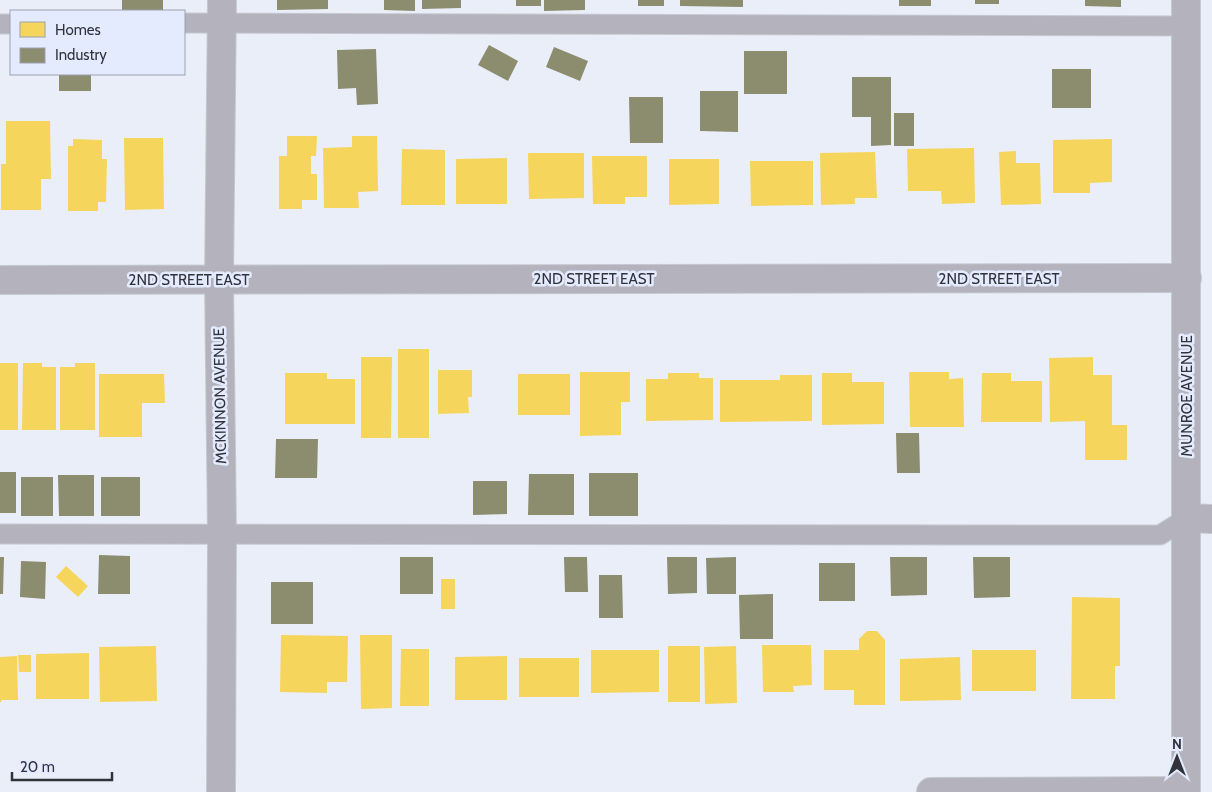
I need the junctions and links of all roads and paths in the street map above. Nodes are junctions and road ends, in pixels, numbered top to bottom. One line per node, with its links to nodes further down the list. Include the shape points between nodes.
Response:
1 (222, 12): 2 (lane); 3 (lane); 6 (street, MCKINNON AVENUE)
2 (1186, 13): 4 (street, MUNROE AVENUE)
3 (185, 23)
4 (1187, 278): 6 (street, 2ND STREET EAST); 7 (street, MUNROE AVENUE)
5 (0, 280): 6 (street, 2ND STREET EAST)
6 (219, 280): 9 (street, MCKINNON AVENUE)
7 (1199, 519): 9 (lane, via 1160,535); 12 (street, MUNROE AVENUE)
8 (0, 534): 9 (lane)
9 (222, 534): 10 (street, MCKINNON AVENUE)
10 (221, 792)
11 (931, 792): 12 (street)
12 (1186, 792)

